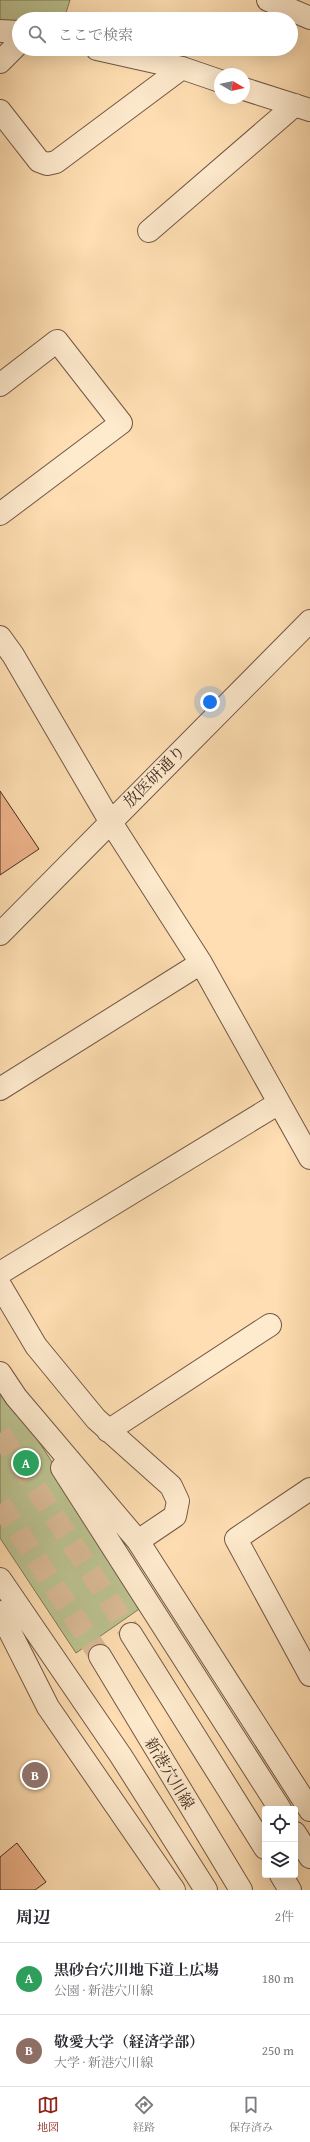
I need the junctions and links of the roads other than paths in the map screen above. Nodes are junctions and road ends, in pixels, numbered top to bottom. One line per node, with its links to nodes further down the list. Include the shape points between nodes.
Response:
1 (268, 0): 2 (street)
2 (296, 12)
3 (298, 13): 4 (street)
4 (310, 18)
5 (0, 31): 6 (street)
6 (12, 32)
7 (12, 49): 9 (street)
8 (128, 56): 10 (street)
9 (0, 62)
10 (182, 68): 11 (street); 14 (street, via 56,162 47,164 39,161)
11 (214, 79)
12 (250, 91): 13 (street)
13 (303, 108): 15 (street)
14 (0, 111)
15 (149, 231)
16 (0, 385): 17 (street, via 57,341 122,423)
17 (0, 514)
18 (310, 621): 20 (street, 放医研通り)
19 (0, 637): 20 (street)
20 (110, 821): 21 (street, 放医研通り); 22 (street)
21 (0, 934)
22 (201, 963): 23 (street); 24 (street)
23 (0, 1089)
24 (279, 1103): 25 (street); 26 (street)
25 (310, 1158)
26 (0, 1273)
27 (0, 1285): 31 (street, via 36,1346)
28 (270, 1325): 31 (street)
29 (0, 1373): 30 (street)
30 (16, 1397): 33 (street); 39 (street)
31 (108, 1430): 33 (street, via 171,1486 178,1501 175,1516)
32 (310, 1488): 38 (street, via 236,1539)
33 (138, 1541): 40 (street)
34 (0, 1579): 46 (street, via 121,1756)
35 (0, 1612): 45 (street, via 48,1707)
36 (131, 1634): 42 (street)
37 (100, 1656): 47 (street, 新港穴川線)
38 (310, 1675)
39 (278, 1806)
40 (310, 1810)
41 (298, 1838): 43 (street)
42 (262, 1843)
43 (310, 1857)
44 (283, 1878): 48 (street)
45 (174, 1890)
46 (206, 1890)
47 (240, 1890)
48 (290, 1890)

